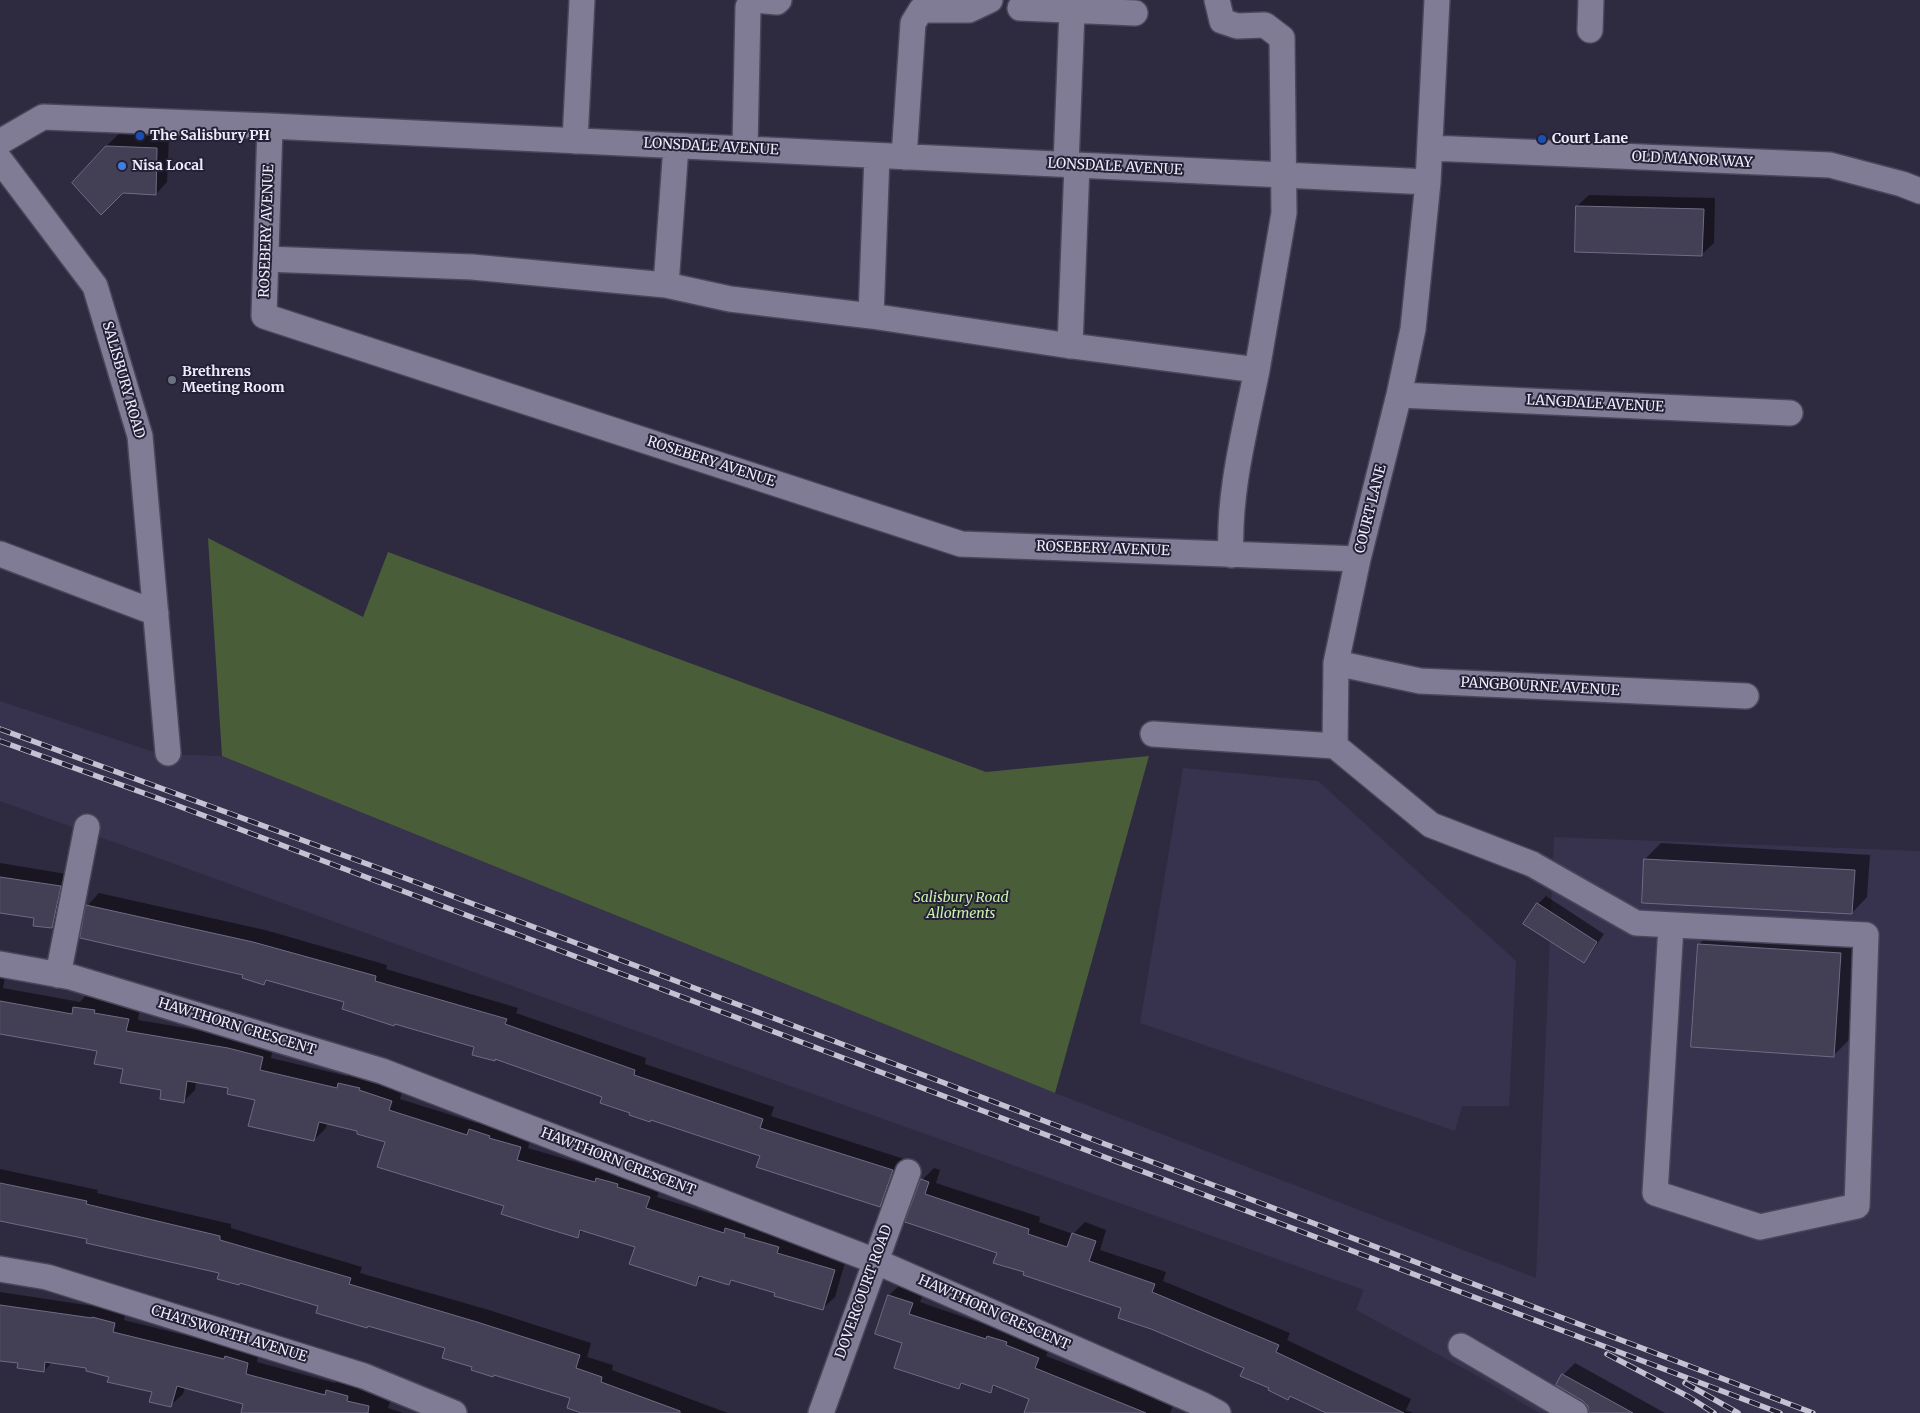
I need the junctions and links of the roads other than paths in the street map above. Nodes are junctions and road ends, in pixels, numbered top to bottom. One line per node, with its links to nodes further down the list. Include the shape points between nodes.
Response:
1 (582, 0): 12 (street)
2 (779, 0): 16 (street, via 755,0 748,8)
3 (990, 0): 18 (street, via 968,10 921,10 913,23)
4 (1217, 0): 21 (street, via 1222,21 1238,26 1265,25 1282,38)
5 (1438, 0): 15 (street, COURT LANE)
6 (1591, 0): 10 (street)
7 (1020, 8): 8 (street)
8 (1072, 11): 9 (street); 20 (street)
9 (1135, 13)
10 (1590, 30)
11 (270, 126): 12 (street, LONSDALE AVENUE); 13 (street, LONSDALE AVENUE, via 43,117); 24 (street, ROSEBERY AVENUE)
12 (575, 141): 14 (street, LONSDALE AVENUE)
13 (0, 142)
14 (676, 146): 16 (street, LONSDALE AVENUE); 25 (street)
15 (1430, 148): 22 (street, COURT LANE); 23 (street, OLD MANOR WAY, via 1830,166)
16 (745, 149): 17 (street, LONSDALE AVENUE)
17 (877, 156): 18 (street, LONSDALE AVENUE); 26 (street)
18 (904, 157): 20 (street, LONSDALE AVENUE)
19 (0, 160): 34 (street, SALISBURY ROAD, via 95,286 140,436)
20 (1071, 165): 21 (street, LONSDALE AVENUE); 27 (street)
21 (1285, 175): 22 (street, LONSDALE AVENUE); 28 (street, via 1284,213)
22 (1428, 182): 29 (street, COURT LANE, via 1413,329)
23 (1920, 191)
24 (266, 259): 25 (street, via 472,267); 32 (street, ROSEBERY AVENUE, via 264,316 961,544)
25 (666, 285): 26 (street, via 730,299)
26 (871, 316): 27 (street)
27 (1070, 346): 28 (street)
28 (1257, 370): 32 (street, via 1235,482)
29 (1399, 395): 30 (street, LANGDALE AVENUE); 33 (street, COURT LANE)
30 (1790, 413)
31 (0, 554): 34 (street)
32 (1231, 555): 33 (street, ROSEBERY AVENUE)
33 (1358, 559): 35 (street, COURT LANE)
34 (156, 613): 39 (street, SALISBURY ROAD)
35 (1336, 663): 36 (street, PANGBOURNE AVENUE, via 1420,681); 38 (street, COURT LANE)
36 (1746, 696)
37 (1153, 734): 38 (street)
38 (1335, 746): 41 (street, via 1431,825 1532,864 1636,923)
39 (168, 753)
40 (87, 828): 43 (street)
41 (1670, 926): 41 (street, via 1866,935 1858,1206 1760,1227 1655,1194)
42 (0, 964): 43 (street, HAWTHORN CRESCENT)
43 (58, 975): 45 (street, HAWTHORN CRESCENT, via 382,1071)
44 (908, 1172): 45 (street, DOVERCOURT ROAD)
45 (874, 1261): 49 (street, DOVERCOURT ROAD); 50 (street, HAWTHORN CRESCENT)
46 (0, 1269): 48 (street, CHATSWORTH AVENUE, via 47,1277 354,1373)
47 (1460, 1346): 51 (street)
48 (454, 1413)
49 (821, 1413)
50 (1218, 1413)
51 (1575, 1413)

